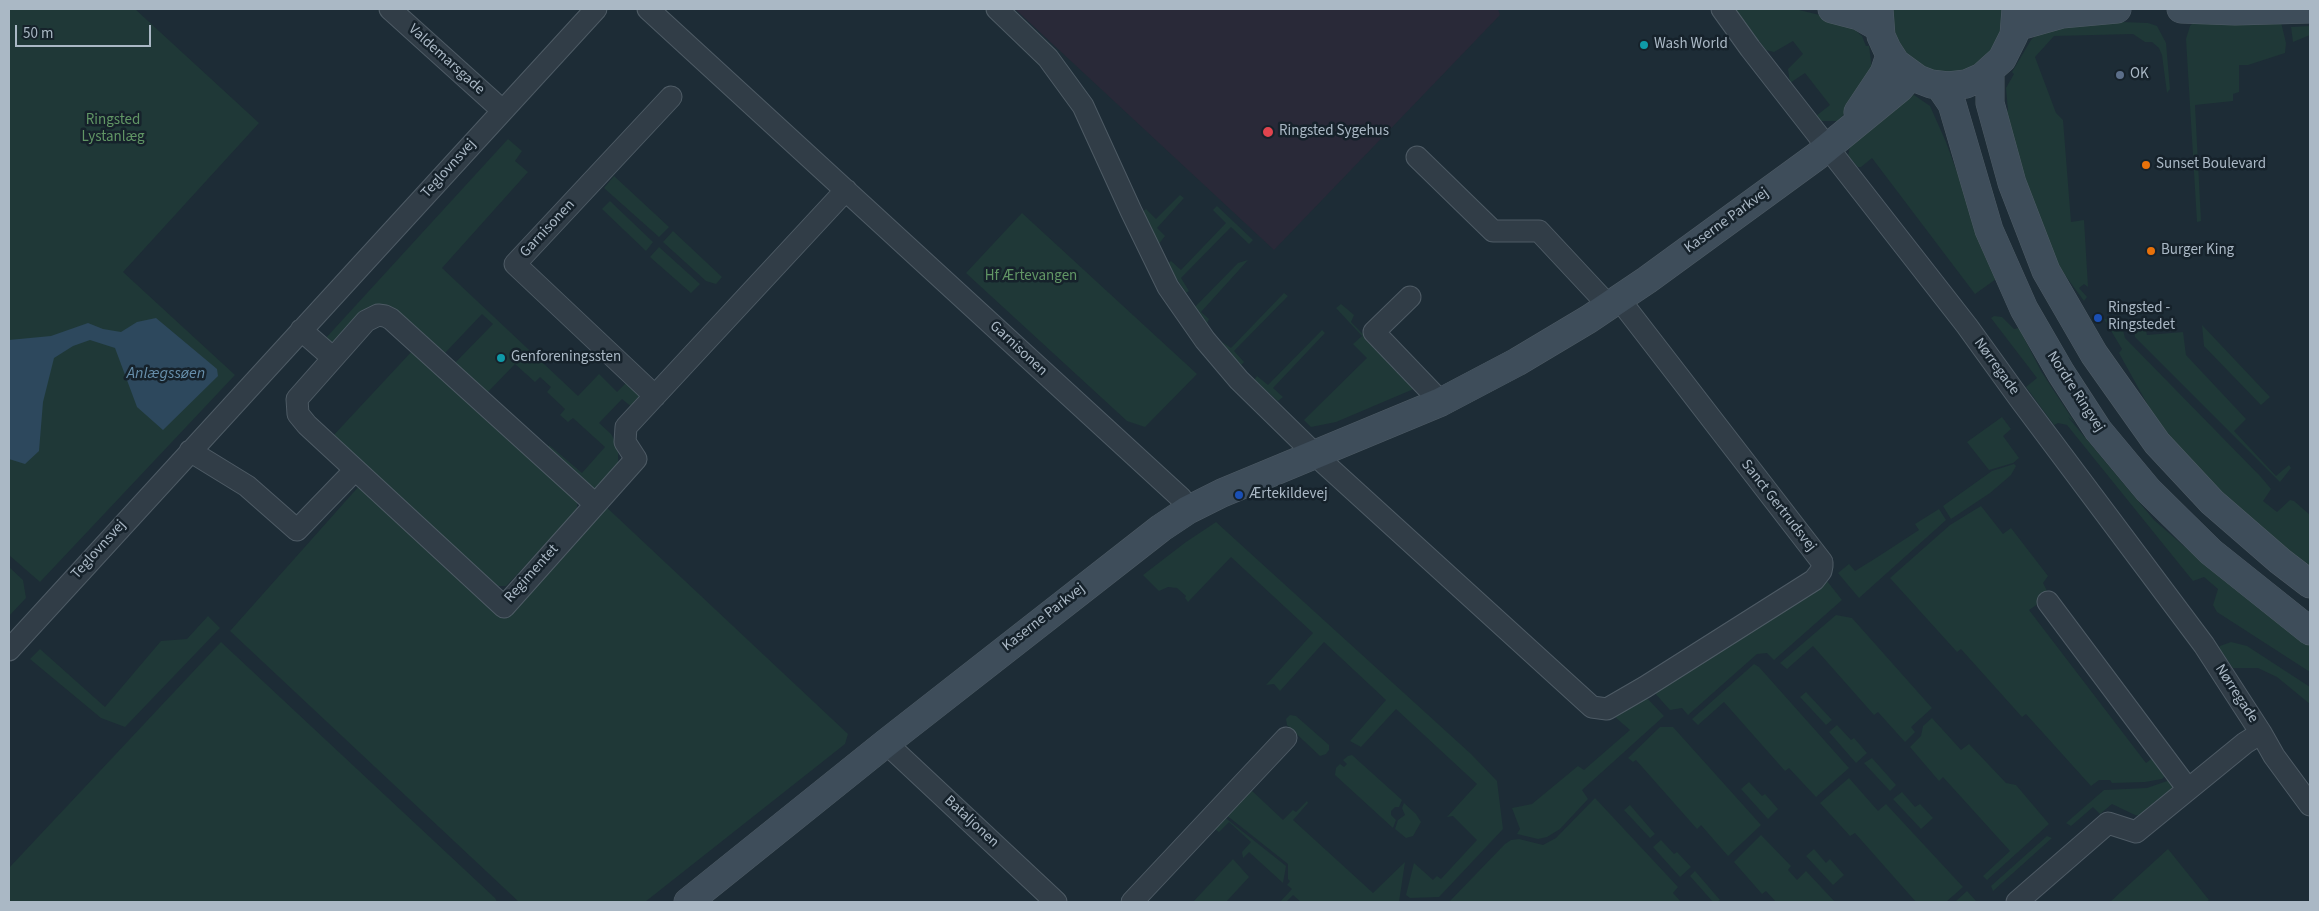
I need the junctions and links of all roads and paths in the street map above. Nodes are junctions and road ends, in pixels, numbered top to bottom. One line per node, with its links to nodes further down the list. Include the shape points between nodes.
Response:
1 (390, 9): 17 (street, Valdemarsgade)
2 (596, 9): 17 (street, Teglovnsvej)
3 (648, 9): 20 (street, Garnisonen)
4 (997, 9): 28 (street, via 1048,58 1083,106 1168,287 1205,340 1239,380)
5 (1722, 9): 18 (street, Nørregade, via 1750,48)
6 (1832, 9): 11 (street)
7 (2117, 9): 10 (street)
8 (2181, 9): 9 (street)
9 (2310, 9)
10 (2016, 18): 13 (street, via 2007,52)
11 (1879, 19): 12 (street)
12 (1890, 55): 14 (street); 18 (street, Kaserne Parkvej, via 1884,73)
13 (1990, 72): 15 (street, via 1966,84); 32 (street, via 1990,103 2012,183 2046,271 2094,354 2157,443 2212,502)
14 (1911, 76): 15 (street); 18 (street, Kaserne Parkvej)
15 (1939, 85): 34 (street, Nordre Ringvej, via 1952,104 1989,230 2024,309 2098,430 2148,490 2211,552)
16 (671, 97): 25 (street, Garnisonen, via 515,264)
17 (502, 110): 23 (street, Teglovnsvej)
18 (1836, 140): 22 (street, Kaserne Parkvej); 36 (street, Nørregade, via 2019,398 2204,645)
19 (1416, 157): 22 (street, via 1492,231 1539,231)
20 (846, 190): 25 (street); 31 (street, Garnisonen, via 1181,498)
21 (1410, 297): 26 (street, via 1374,332)
22 (1614, 303): 26 (street, Kaserne Parkvej, via 1517,362); 28 (street, Sanct Gertrudsvej, via 1816,554 1822,566 1814,580 1607,709 1592,707)
23 (301, 330): 24 (street); 27 (street, Teglovnsvej)
24 (333, 358): 29 (street, via 297,399 296,406 302,419); 30 (street, via 372,317 378,315 391,319)
25 (655, 396): 30 (street, Regimentet, via 626,428 625,442 636,459)
26 (1441, 402): 28 (street, Kaserne Parkvej)
27 (190, 451): 29 (street, via 246,486 297,530); 35 (street, Teglovnsvej)
28 (1315, 454): 31 (street, Kaserne Parkvej)
29 (355, 470): 30 (street, Regimentet, via 504,607)
30 (594, 504)
31 (1188, 510): 38 (street, Kaserne Parkvej, via 1121,558)
32 (2310, 584)
33 (2048, 602): 39 (street)
34 (2310, 631)
35 (9, 650)
36 (2261, 733): 39 (street, Nørregade); 40 (street, Nørregade)
37 (1286, 738): 43 (street)
38 (886, 743): 41 (street, Kaserne Parkvej); 42 (street, Bataljonen)
39 (2188, 788): 44 (street, Nørregade, via 2136,832 2108,822)
40 (2310, 805)
41 (688, 902)
42 (1056, 902)
43 (1132, 902)
44 (2017, 902)

